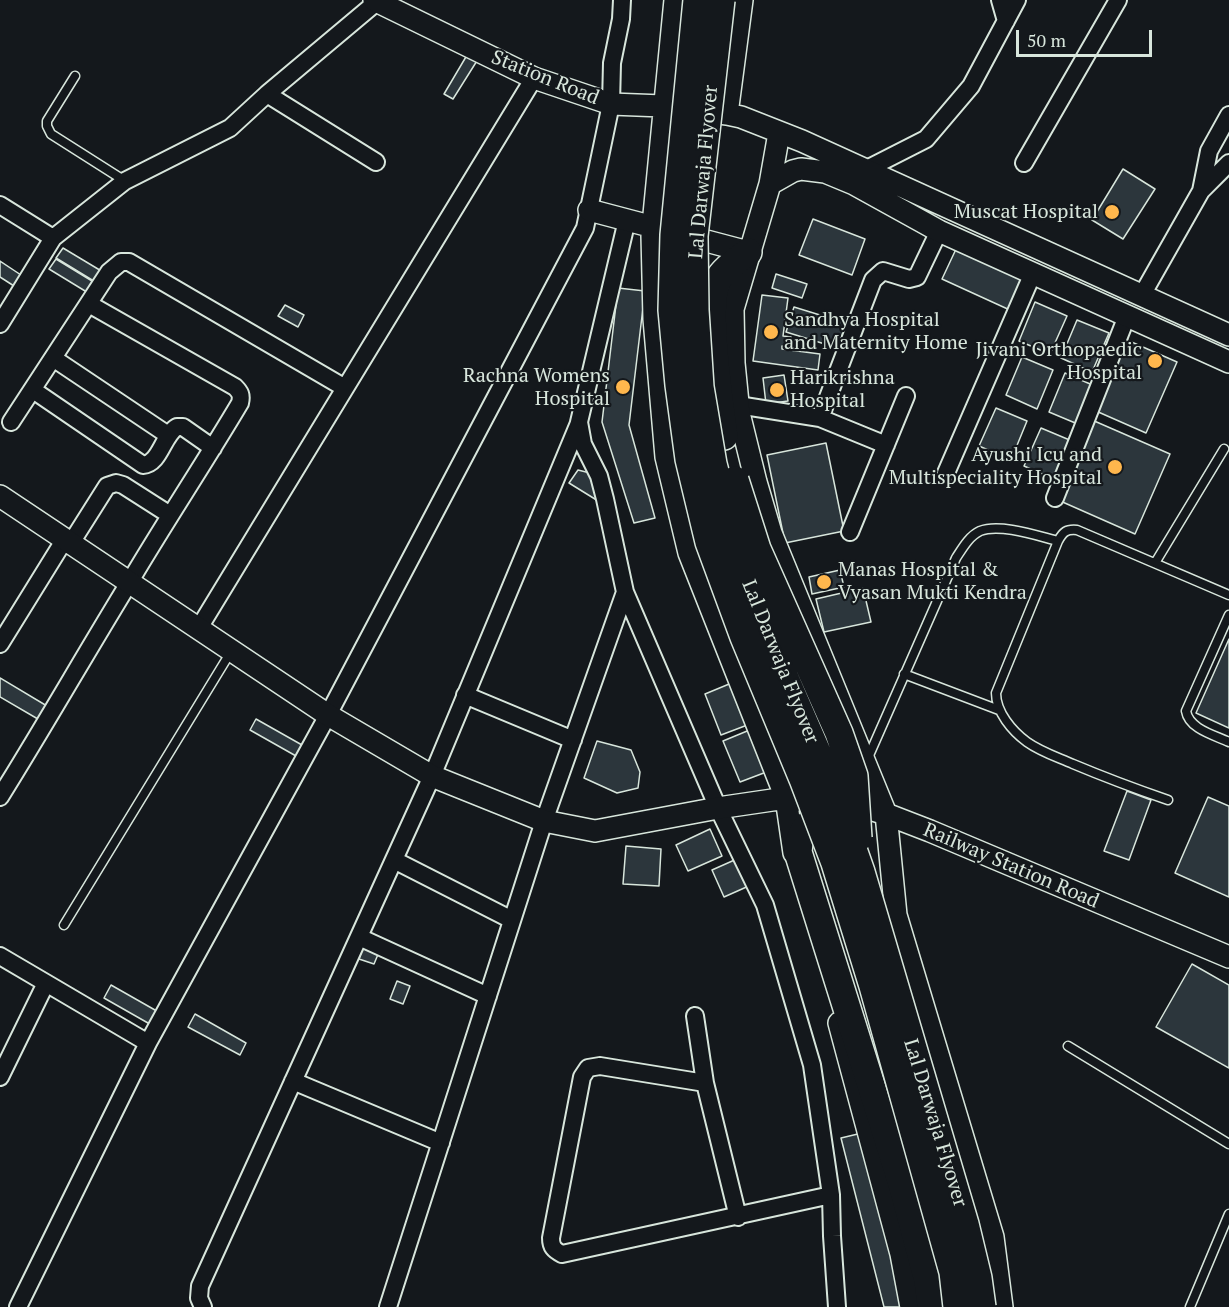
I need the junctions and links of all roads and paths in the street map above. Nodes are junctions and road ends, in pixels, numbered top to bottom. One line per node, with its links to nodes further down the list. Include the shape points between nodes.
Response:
1 (622, 0): 14 (street, via 612,63)
2 (675, 0): 15 (street)
3 (697, 0): 108 (highway, Lal Darwaja Flyover, bridge, via 674,235 672,310 688,459 709,542 835,863 953,1272)
4 (721, 0): 83 (highway, Lal Darwaja Flyover, bridge, via 694,236 700,387 713,464 733,541 765,632 827,775)
5 (742, 0): 16 (street)
6 (1000, 0): 10 (street)
7 (1017, 0): 10 (street)
8 (1118, 0): 20 (street)
9 (377, 1): 12 (street, Station Road); 13 (street)
10 (1005, 21): 22 (street, via 971,86 926,139)
11 (75, 76): 23 (lane, via 47,126 51,134)
12 (534, 78): 14 (street, Station Road); 41 (street)
13 (267, 94): 19 (street); 23 (street, via 230,128)
14 (611, 104): 15 (street, Station Road); 27 (street)
15 (663, 106): 16 (street, Station Road); 29 (street)
16 (728, 114): 18 (street, Station Road)
17 (1229, 115): 25 (street, via 1209,151)
18 (779, 133): 22 (street, Station Road); 24 (street)
19 (376, 162)
20 (1024, 163)
21 (1229, 163): 25 (street)
22 (867, 169): 34 (street, Station Road)
23 (126, 181): 31 (street)
24 (770, 184): 30 (street, via 801,169 825,172); 32 (street)
25 (1201, 191): 34 (street)
26 (0, 205): 31 (street)
27 (589, 210): 28 (street); 70 (street, via 585,228)
28 (627, 220): 29 (street); 47 (street)
29 (653, 227): 32 (street); 76 (street, via 654,319 666,457 689,553)
30 (939, 231): 33 (street); 45 (street, via 917,277 909,279 883,271 873,280)
31 (54, 238): 37 (street)
32 (748, 252): 44 (street, via 733,309); 83 (highway, bridge, via 718,280 711,303 724,436 757,549 839,733 854,776)
33 (1033, 273): 36 (street); 52 (street)
34 (1142, 295): 38 (street, Station Road)
35 (89, 304): 39 (street); 41 (street, via 109,272 121,262 129,262); 50 (street, via 240,392 240,403)
36 (1127, 316): 40 (street); 54 (street)
37 (0, 324)
38 (1229, 335)
39 (53, 358): 42 (street); 48 (street)
40 (1229, 362)
41 (345, 388): 64 (street)
42 (33, 390): 46 (street); 48 (street, via 143,465 153,461)
43 (906, 396): 49 (street)
44 (738, 405): 45 (street); 73 (street, via 771,533)
45 (820, 418): 49 (street)
46 (11, 422)
47 (579, 422): 61 (street, via 583,444 599,476); 68 (street)
48 (168, 435): 50 (street, via 183,427)
49 (886, 445): 56 (street)
50 (213, 448): 55 (street)
51 (1224, 449): 59 (lane)
52 (946, 473)
53 (0, 496): 57 (street, Railway Station Road)
54 (1055, 498)
55 (170, 515): 57 (street, via 116,483 107,486); 60 (street)
56 (850, 532)
57 (68, 541): 60 (street, Railway Station Road); 65 (street)
58 (1058, 541): 59 (lane, via 1062,532 1077,530); 67 (lane, via 998,528 980,531 966,542); 69 (lane, via 996,693)
59 (1155, 563): 62 (lane)
60 (130, 581): 64 (street, Railway Station Road); 75 (street)
61 (625, 592): 71 (street); 79 (street)
62 (1229, 594)
63 (1229, 615): 72 (lane, via 1186,711 1187,719 1195,726)
64 (199, 628): 66 (street, Railway Station Road)
65 (0, 645)
66 (232, 650): 70 (street, Railway Station Road); 85 (lane)
67 (904, 674): 69 (lane); 73 (lane)
68 (465, 695): 71 (street); 74 (street)
69 (999, 710): 77 (lane, via 1025,741 1045,752)
70 (328, 715): 74 (street, Railway Station Road); 92 (street)
71 (573, 740): 81 (street)
72 (1229, 742)
73 (866, 763): 80 (street)
74 (432, 776): 81 (street, Railway Station Road); 82 (street)
75 (0, 797)
76 (786, 798): 78 (street, Railway Station Road); 79 (street, Railway Station Road); 106 (street, via 796,867 901,1254)
77 (1168, 800)
78 (853, 804): 80 (street, Railway Station Road); 107 (highway, via 828,811 811,822 798,838 798,852 902,1184 928,1281)
79 (718, 808): 81 (street, Railway Station Road, via 595,831); 99 (street, via 765,905 809,1053)
80 (886, 814): 87 (street, Railway Station Road); 110 (street, via 896,915 993,1237)
81 (544, 821): 84 (street)
82 (394, 860): 84 (street); 86 (street)
83 (861, 873): 109 (highway, Lal Darwaja Flyover, bridge, via 965,1224)
84 (512, 920): 90 (street)
85 (64, 925)
86 (359, 937): 90 (street); 95 (street)
87 (1228, 954)
88 (1, 958): 89 (street)
89 (46, 983): 92 (street); 94 (street)
90 (488, 996): 97 (street)
91 (695, 1016): 96 (street)
92 (148, 1042): 102 (street)
93 (1068, 1046): 98 (lane)
94 (0, 1077)
95 (293, 1082): 97 (street); 103 (street, via 200,1286)
96 (705, 1083): 101 (street); 101 (street, via 600,1066 588,1068 582,1077 551,1246 562,1254)
97 (441, 1143): 104 (street)
98 (1229, 1144)
99 (831, 1195): 101 (street); 105 (street)
100 (1229, 1214): 111 (lane)
101 (738, 1216)
102 (18, 1307)
103 (203, 1307)
104 (388, 1307)
105 (837, 1307)
106 (911, 1307)
107 (931, 1307)
108 (957, 1307)
109 (982, 1307)
110 (1002, 1307)
111 (1190, 1307)

